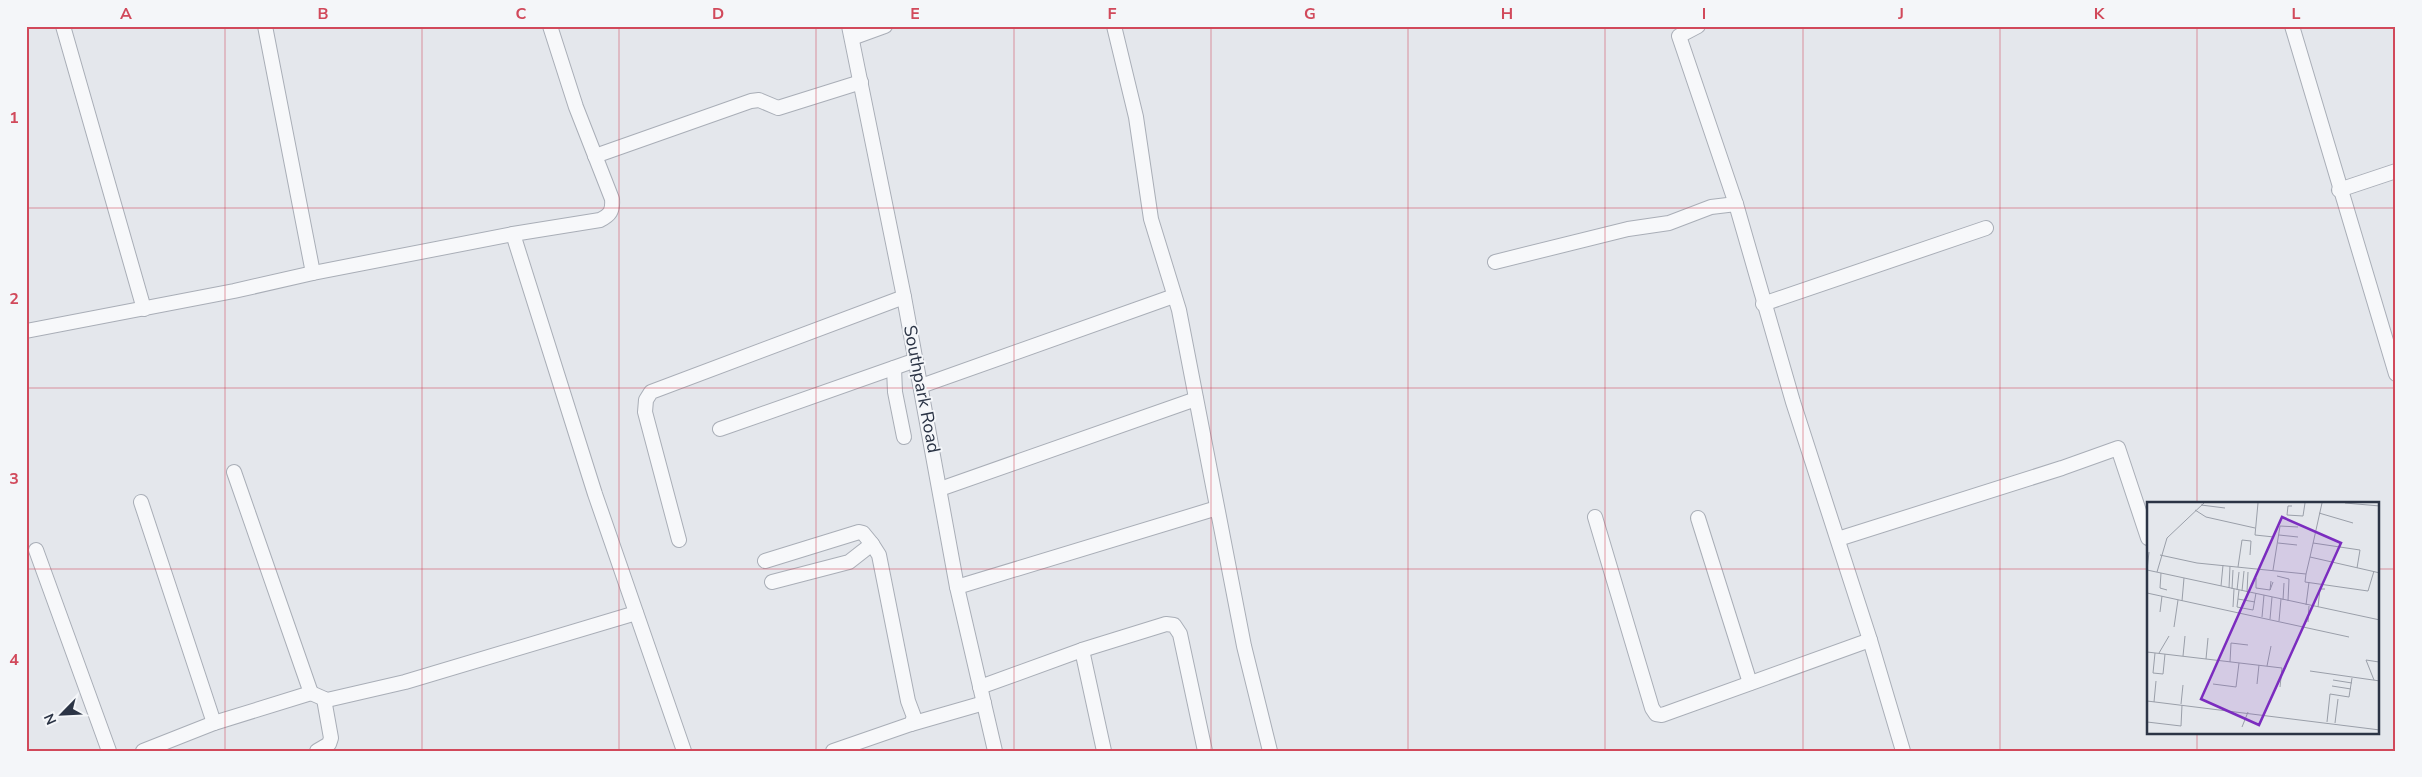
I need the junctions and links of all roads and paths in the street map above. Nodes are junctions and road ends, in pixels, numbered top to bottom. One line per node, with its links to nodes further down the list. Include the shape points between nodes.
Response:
1 (63, 26): 21 (street)
2 (264, 26): 17 (street)
3 (550, 26): 10 (street)
4 (885, 26): 8 (street)
5 (1114, 26): 18 (street, via 1136,117 1151,219)
6 (1698, 26): 13 (street, via 1679,36)
7 (2292, 26): 12 (street)
8 (851, 32): 9 (street, Southpark Road)
9 (861, 82): 10 (street, via 778,108 760,100 751,100); 19 (street, Southpark Road)
10 (595, 156): 15 (street, via 612,200 613,208 609,215 600,220)
11 (2396, 171): 12 (street)
12 (2339, 190): 25 (street)
13 (1736, 204): 16 (street, via 1711,207 1669,223 1628,229); 20 (street)
14 (1986, 228): 20 (street)
15 (512, 234): 17 (street); 44 (street)
16 (1495, 262)
17 (313, 273): 21 (street)
18 (1174, 296): 26 (street); 27 (street)
19 (904, 297): 23 (street, Southpark Road); 38 (street, via 651,392 645,412)
20 (1764, 304): 37 (street)
21 (144, 309): 22 (street)
22 (26, 331)
23 (916, 360): 24 (street); 26 (street, Southpark Road)
24 (894, 368): 28 (street); 29 (street)
25 (2396, 374)
26 (921, 386): 31 (street, Southpark Road)
27 (1196, 400): 31 (street); 33 (street)
28 (720, 429)
29 (904, 437)
30 (234, 472): 49 (street)
31 (940, 489): 43 (street, Southpark Road)
32 (141, 502): 52 (street)
33 (1217, 508): 43 (street); 62 (street, via 1244,646)
34 (1596, 517): 47 (street, via 1656,714 1662,715)
35 (1698, 518): 47 (street)
36 (2147, 535): 37 (street, via 2118,448)
37 (1838, 539): 45 (street)
38 (679, 540)
39 (872, 544): 41 (street, via 859,532); 42 (street, via 849,562); 53 (street, via 879,555 908,702 914,717)
40 (36, 550): 54 (street)
41 (765, 561)
42 (772, 582)
43 (957, 587): 48 (street, Southpark Road)
44 (636, 613): 50 (street, via 405,682 327,700); 57 (street)
45 (1870, 640): 47 (street); 63 (street)
46 (1082, 650): 48 (street); 60 (street); 61 (street, via 1166,624 1174,625 1180,634)
47 (1750, 683)
48 (980, 687): 51 (street, Southpark Road)
49 (311, 693): 50 (street); 52 (street)
50 (324, 698): 56 (street, via 331,738 329,744)
51 (984, 703): 53 (street); 59 (street, Southpark Road)
52 (214, 723): 55 (street)
53 (911, 724): 58 (street)
54 (109, 751)
55 (143, 751)
56 (317, 751)
57 (684, 751)
58 (833, 751)
59 (995, 751)
60 (1104, 751)
61 (1205, 751)
62 (1270, 751)
63 (1903, 751)

